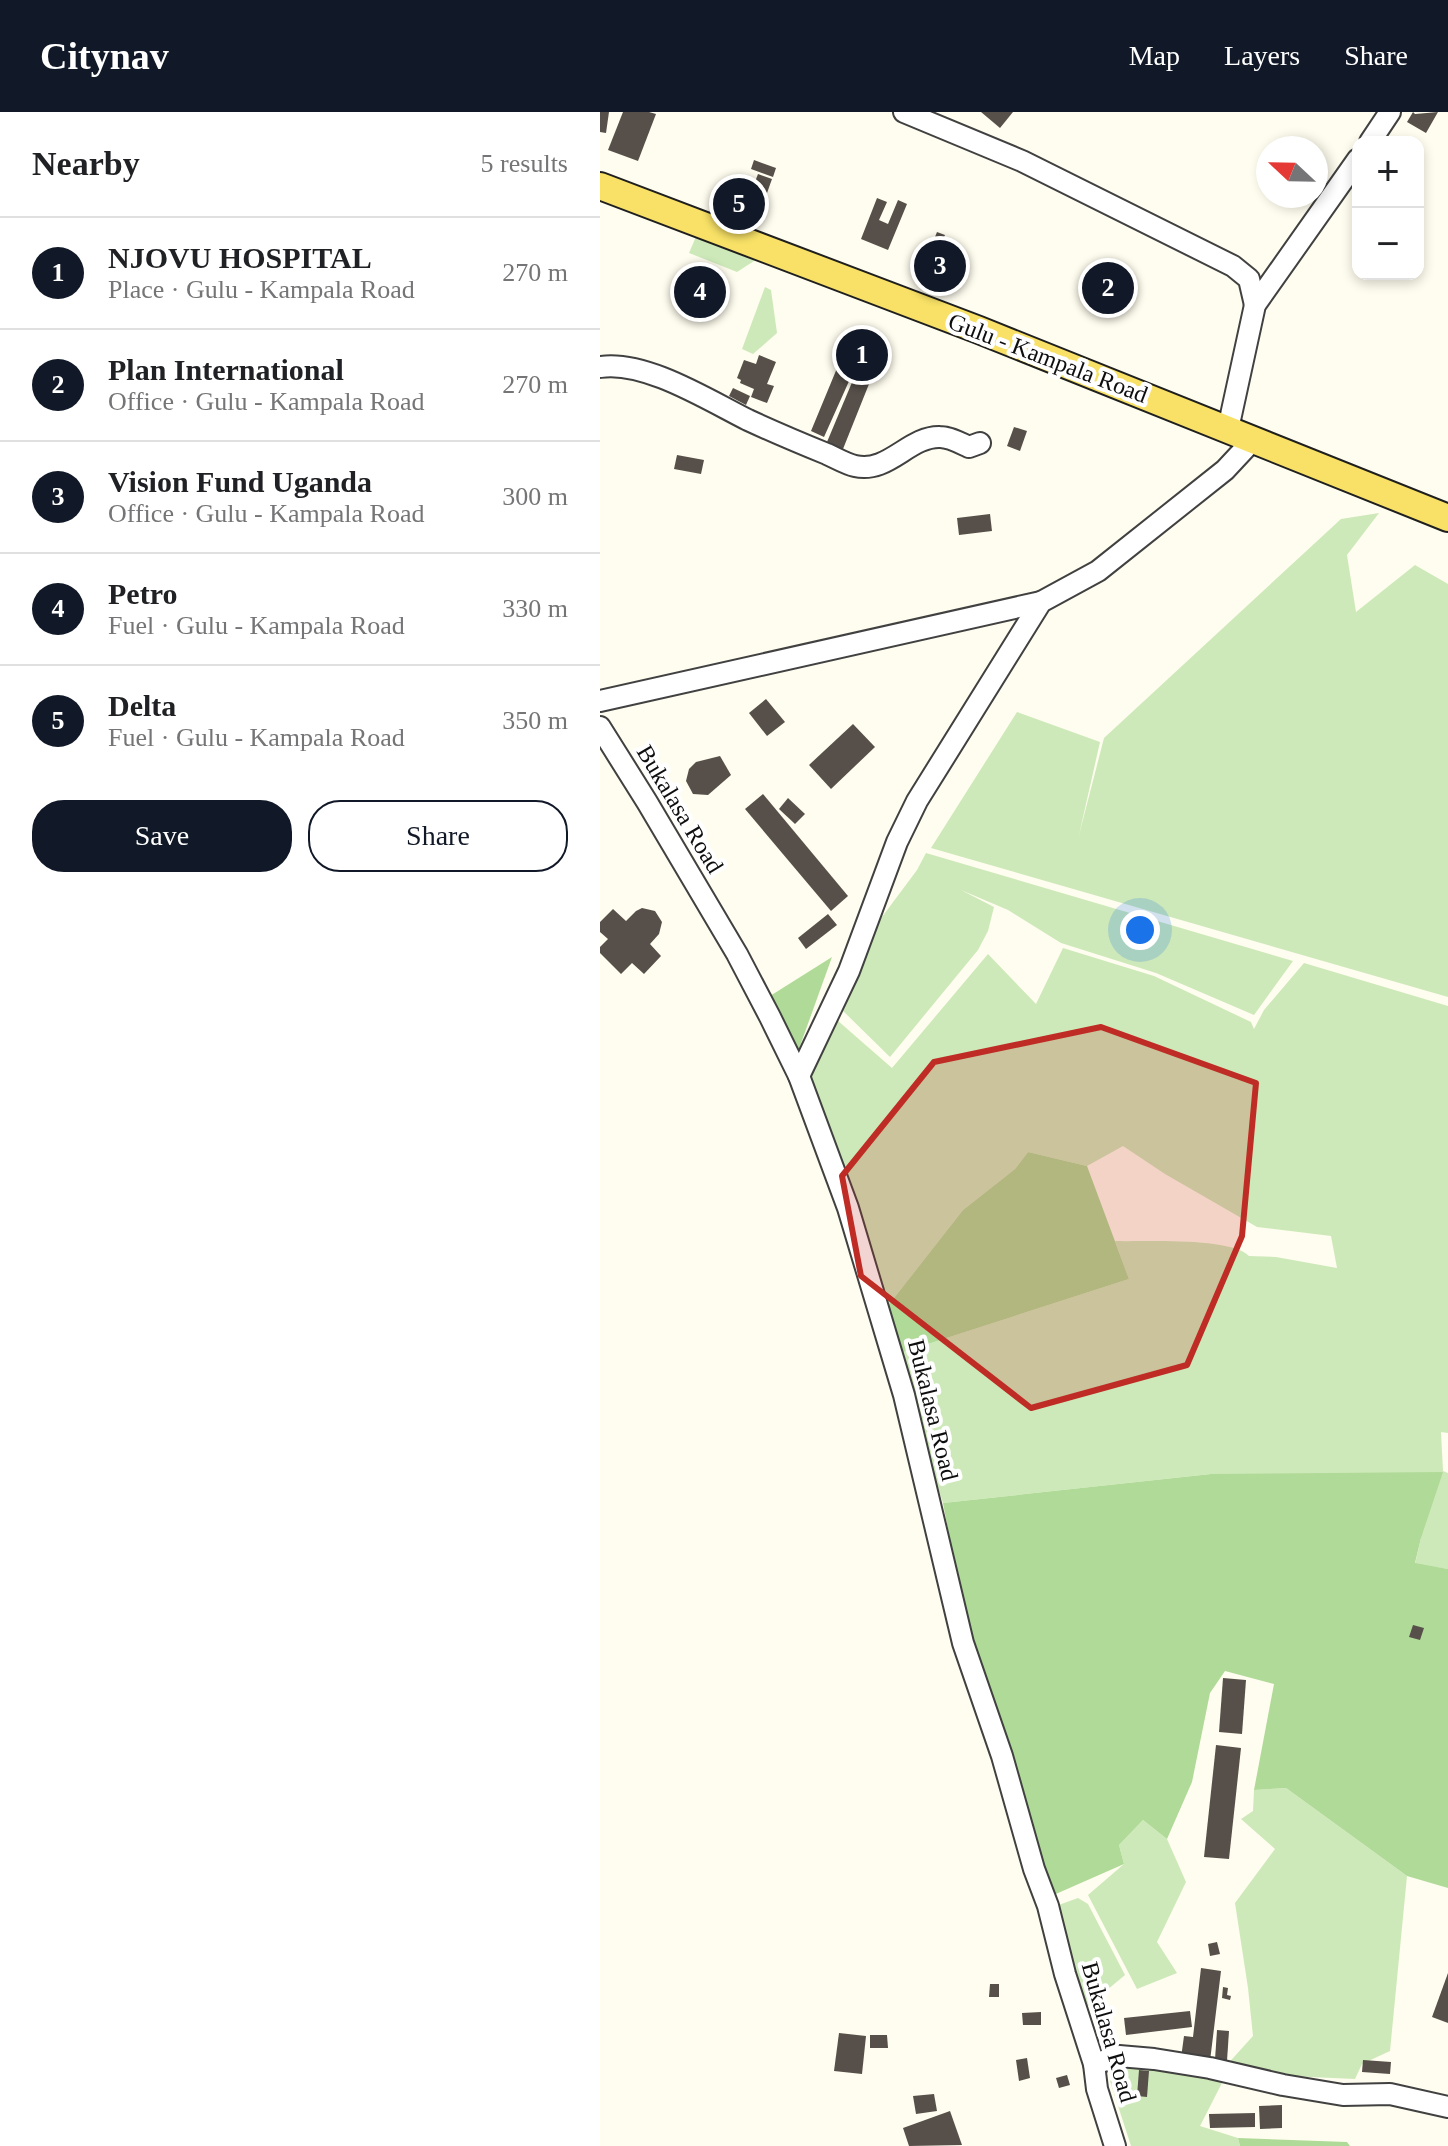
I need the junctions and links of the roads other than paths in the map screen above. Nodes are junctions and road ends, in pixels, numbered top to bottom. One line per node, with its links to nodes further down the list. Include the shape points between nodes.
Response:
1 (904, 112): 6 (street, via 1022,161 1233,266 1249,279)
2 (1390, 112): 3 (street)
3 (1374, 136)
4 (1352, 168): 6 (street)
5 (600, 186): 8 (main road, Gulu - Kampala Road)
6 (1255, 305): 8 (street)
7 (600, 367): 10 (street, via 656,375 857,467 893,459 929,438 969,447)
8 (1228, 429): 9 (main road, Gulu - Kampala Road)
9 (1253, 440): 11 (main road, Gulu - Kampala Road); 12 (street, via 1225,470 1098,571)
10 (980, 443)
11 (1448, 518)
12 (1041, 602): 13 (street); 15 (street, via 917,801 849,971)
13 (600, 701)
14 (600, 727): 15 (street, Bukalasa Road, via 737,954)
15 (799, 1076): 16 (street, Bukalasa Road, via 894,1355 963,1643)
16 (1094, 2064): 17 (street, via 1119,2056 1154,2059 1343,2095 1390,2094); 18 (street, Bukalasa Road)
17 (1448, 2107)
18 (1115, 2146)

